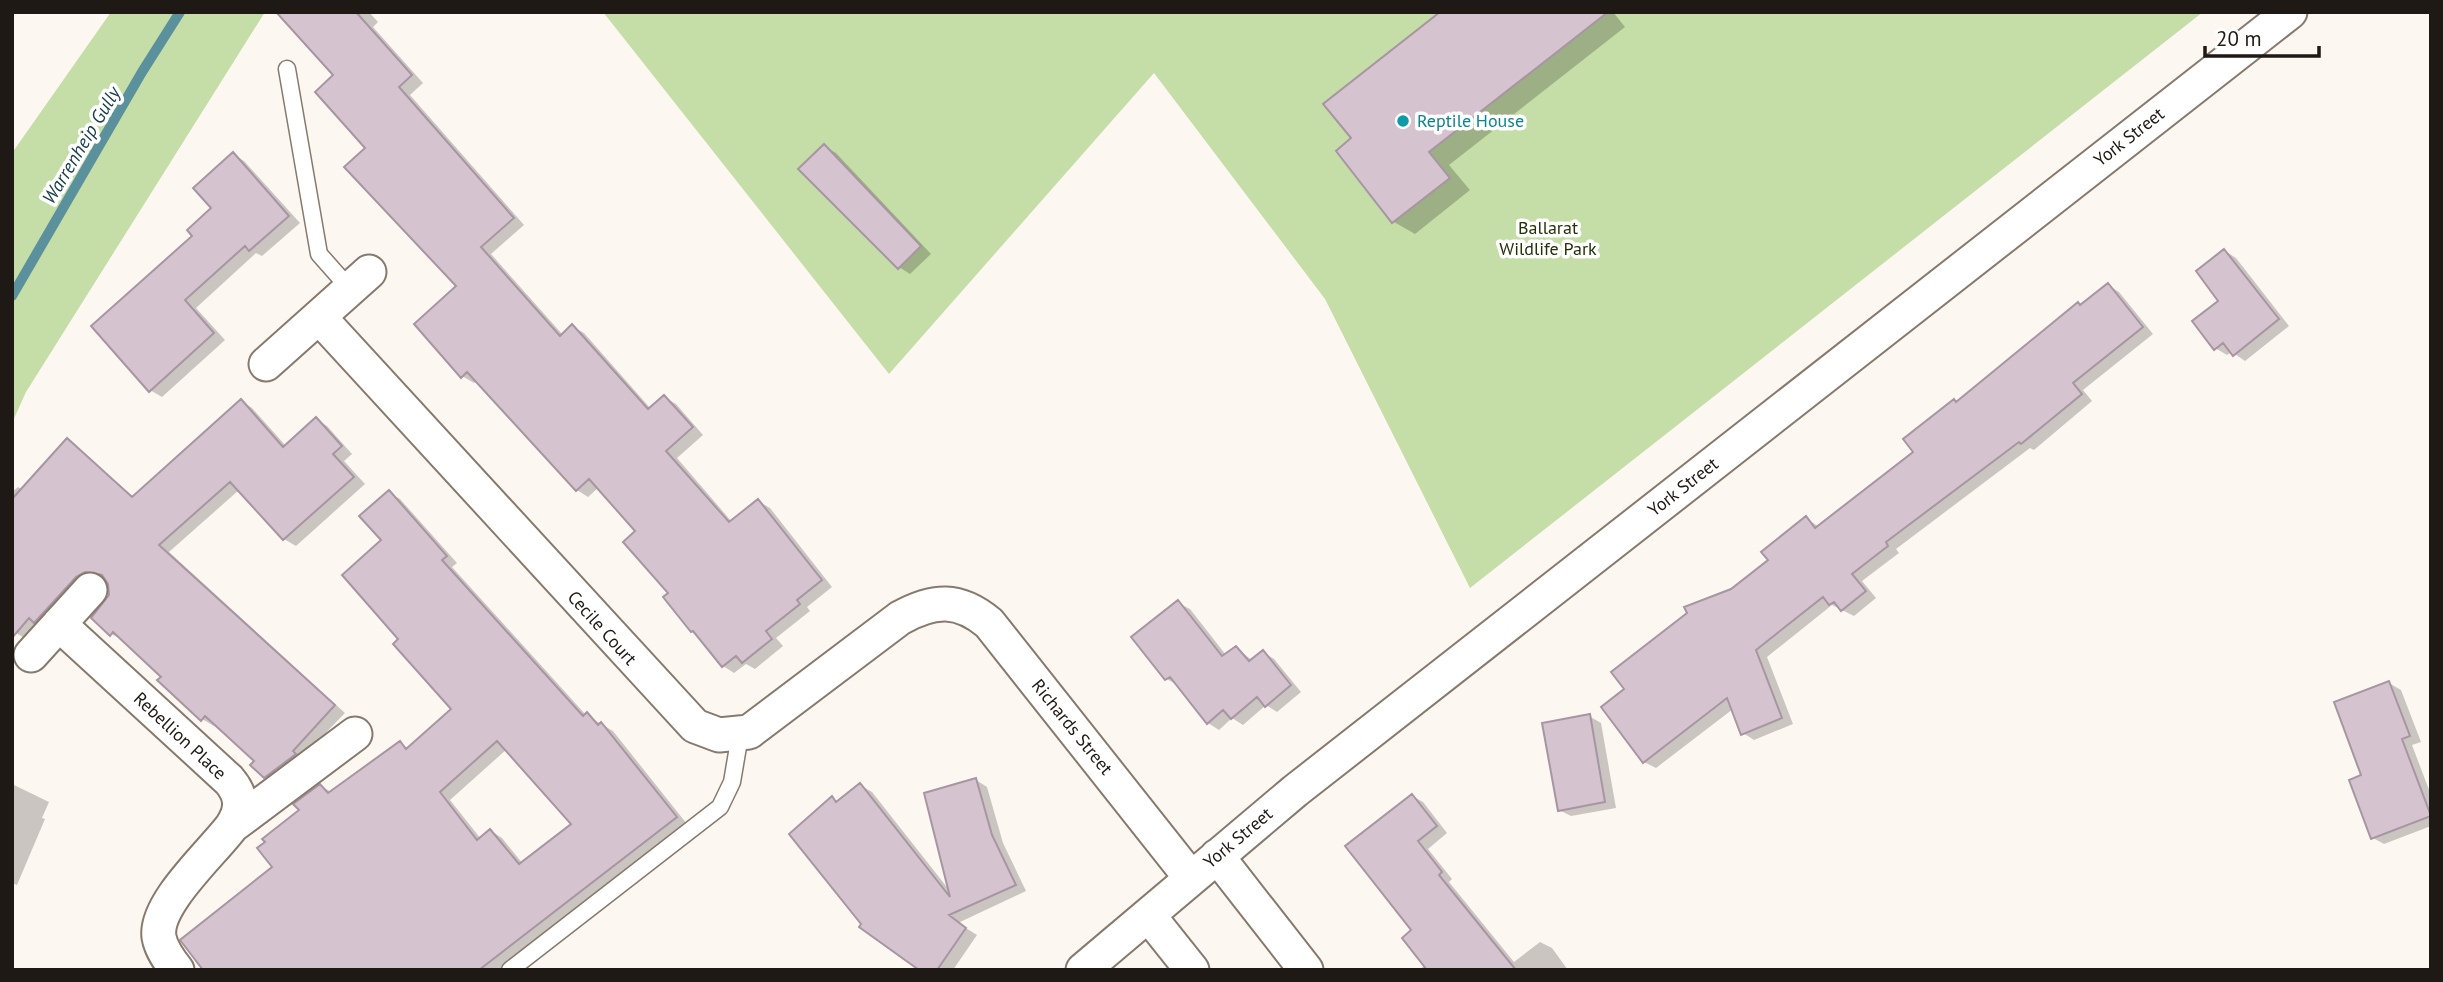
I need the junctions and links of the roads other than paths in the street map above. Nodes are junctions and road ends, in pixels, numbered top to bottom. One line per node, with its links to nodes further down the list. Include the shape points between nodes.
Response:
1 (2290, 12): 12 (street, York Street)
2 (287, 69): 3 (lane, via 320,254)
3 (359, 281): 4 (street)
4 (319, 317): 5 (street); 10 (street, Cecile Court, via 683,717 712,734)
5 (266, 364)
6 (90, 590): 7 (street)
7 (59, 624): 8 (street); 11 (street, Rebellion Place, via 235,787 240,802)
8 (31, 655)
9 (355, 734): 11 (street)
10 (740, 735): 13 (street, Richards Street, via 767,722 891,623 935,603 950,602 968,608 989,624); 16 (lane, via 732,782 720,807)
11 (232, 826): 15 (street, via 161,919 159,938)
12 (1217, 856): 13 (street, York Street); 19 (street)
13 (1191, 878): 14 (street, York Street)
14 (1149, 916): 17 (street, York Street); 18 (street)
15 (177, 970)
16 (510, 970)
17 (1083, 970)
18 (1192, 970)
19 (1306, 970)

